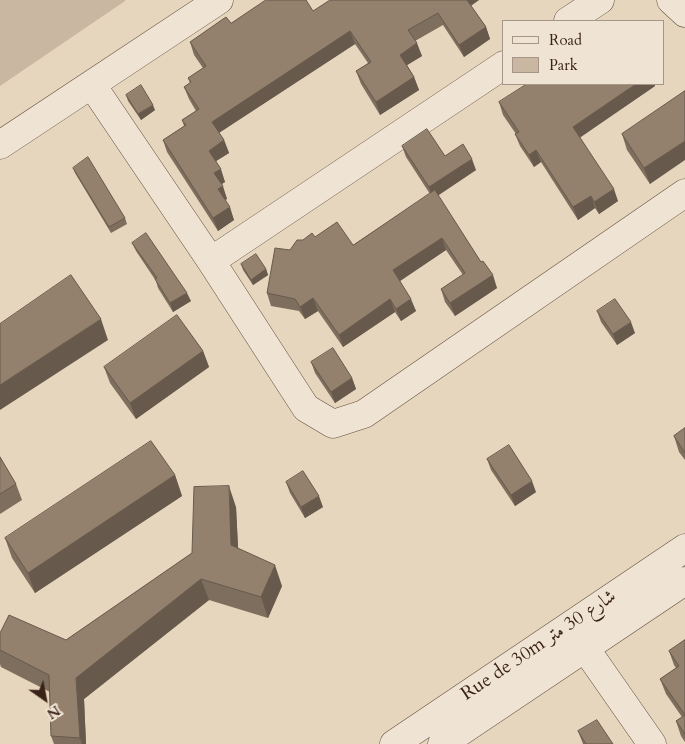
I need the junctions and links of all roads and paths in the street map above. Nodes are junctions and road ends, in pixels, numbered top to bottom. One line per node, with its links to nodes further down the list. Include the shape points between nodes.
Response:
1 (219, 0): 7 (street)
2 (600, 0): 5 (street)
3 (670, 0): 4 (street)
4 (685, 13)
5 (570, 20)
6 (502, 66): 10 (street)
7 (92, 85): 8 (street); 10 (street)
8 (0, 145)
9 (685, 193): 10 (street, via 364,414 333,424 306,408)
10 (211, 261)
11 (685, 548): 14 (street, Rue de 30m شارع 30 متر)
12 (685, 582): 13 (street, Rue de 30m شارع 30 متر)
13 (585, 648): 15 (street, Rue de 30m شارع 30 متر); 16 (street)
14 (394, 744)
15 (442, 744)
16 (652, 744)

